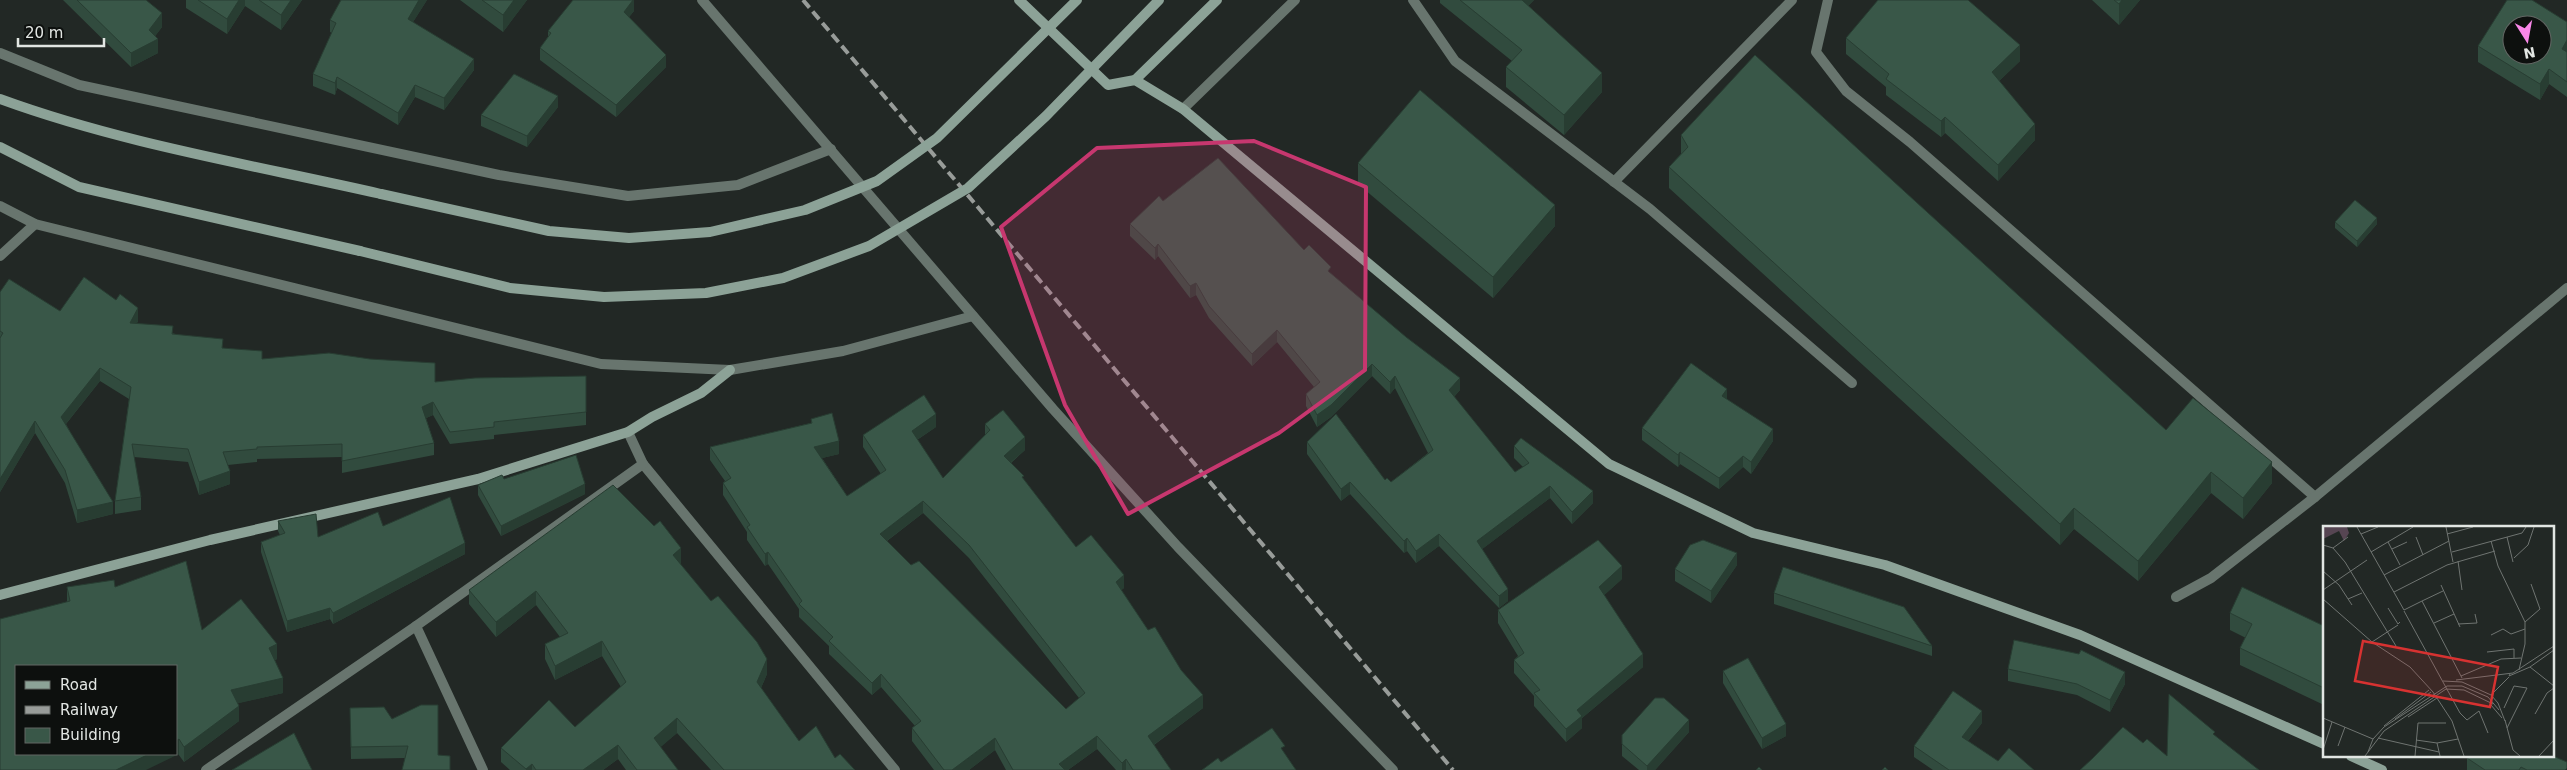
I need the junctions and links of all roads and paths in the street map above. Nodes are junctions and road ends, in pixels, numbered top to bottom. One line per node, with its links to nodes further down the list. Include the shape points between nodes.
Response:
1 (702, 0): 15 (street)
2 (1019, 0): 11 (main road, via 1108,85)
3 (1077, 0): 12 (main road, bridge, via 937,138 877,181 805,210 710,232 629,238 549,231 102,132)
4 (1159, 0): 14 (main road, bridge, via 1046,116 968,188 869,246 783,278 706,293 604,297 510,288 79,187)
5 (1217, 0): 11 (main road)
6 (1296, 0): 13 (street)
7 (1413, 0): 16 (street, via 1455,61)
8 (1792, 0): 16 (street)
9 (1828, 0): 26 (street, via 1816,52 1846,91 1910,142)
10 (0, 53): 15 (street, via 79,85 500,175 628,196 738,185)
11 (1135, 80): 13 (main road)
12 (0, 99)
13 (1184, 109): 30 (main road, via 1609,464 1753,533 1885,566 2080,635)
14 (0, 147)
15 (831, 150): 21 (street)
16 (1614, 182): 23 (street, via 1650,209)
17 (0, 206): 18 (street)
18 (34, 224): 19 (street); 22 (street, via 601,364)
19 (0, 256)
20 (2567, 288): 26 (street)
21 (973, 316): 22 (street, via 843,351); 35 (street, via 1178,547)
22 (730, 370): 24 (main road, via 701,393)
23 (1852, 383)
24 (628, 432): 25 (street); 27 (main road, via 478,479 210,540)
25 (643, 464): 29 (street); 34 (street)
26 (2315, 497): 28 (street, via 2211,578)
27 (0, 595)
28 (2176, 597)
29 (416, 626): 32 (street); 33 (street)
30 (2323, 744)
31 (2355, 758): 36 (main road)
32 (206, 770)
33 (483, 770)
34 (895, 770)
35 (1394, 770)
36 (2382, 770)

